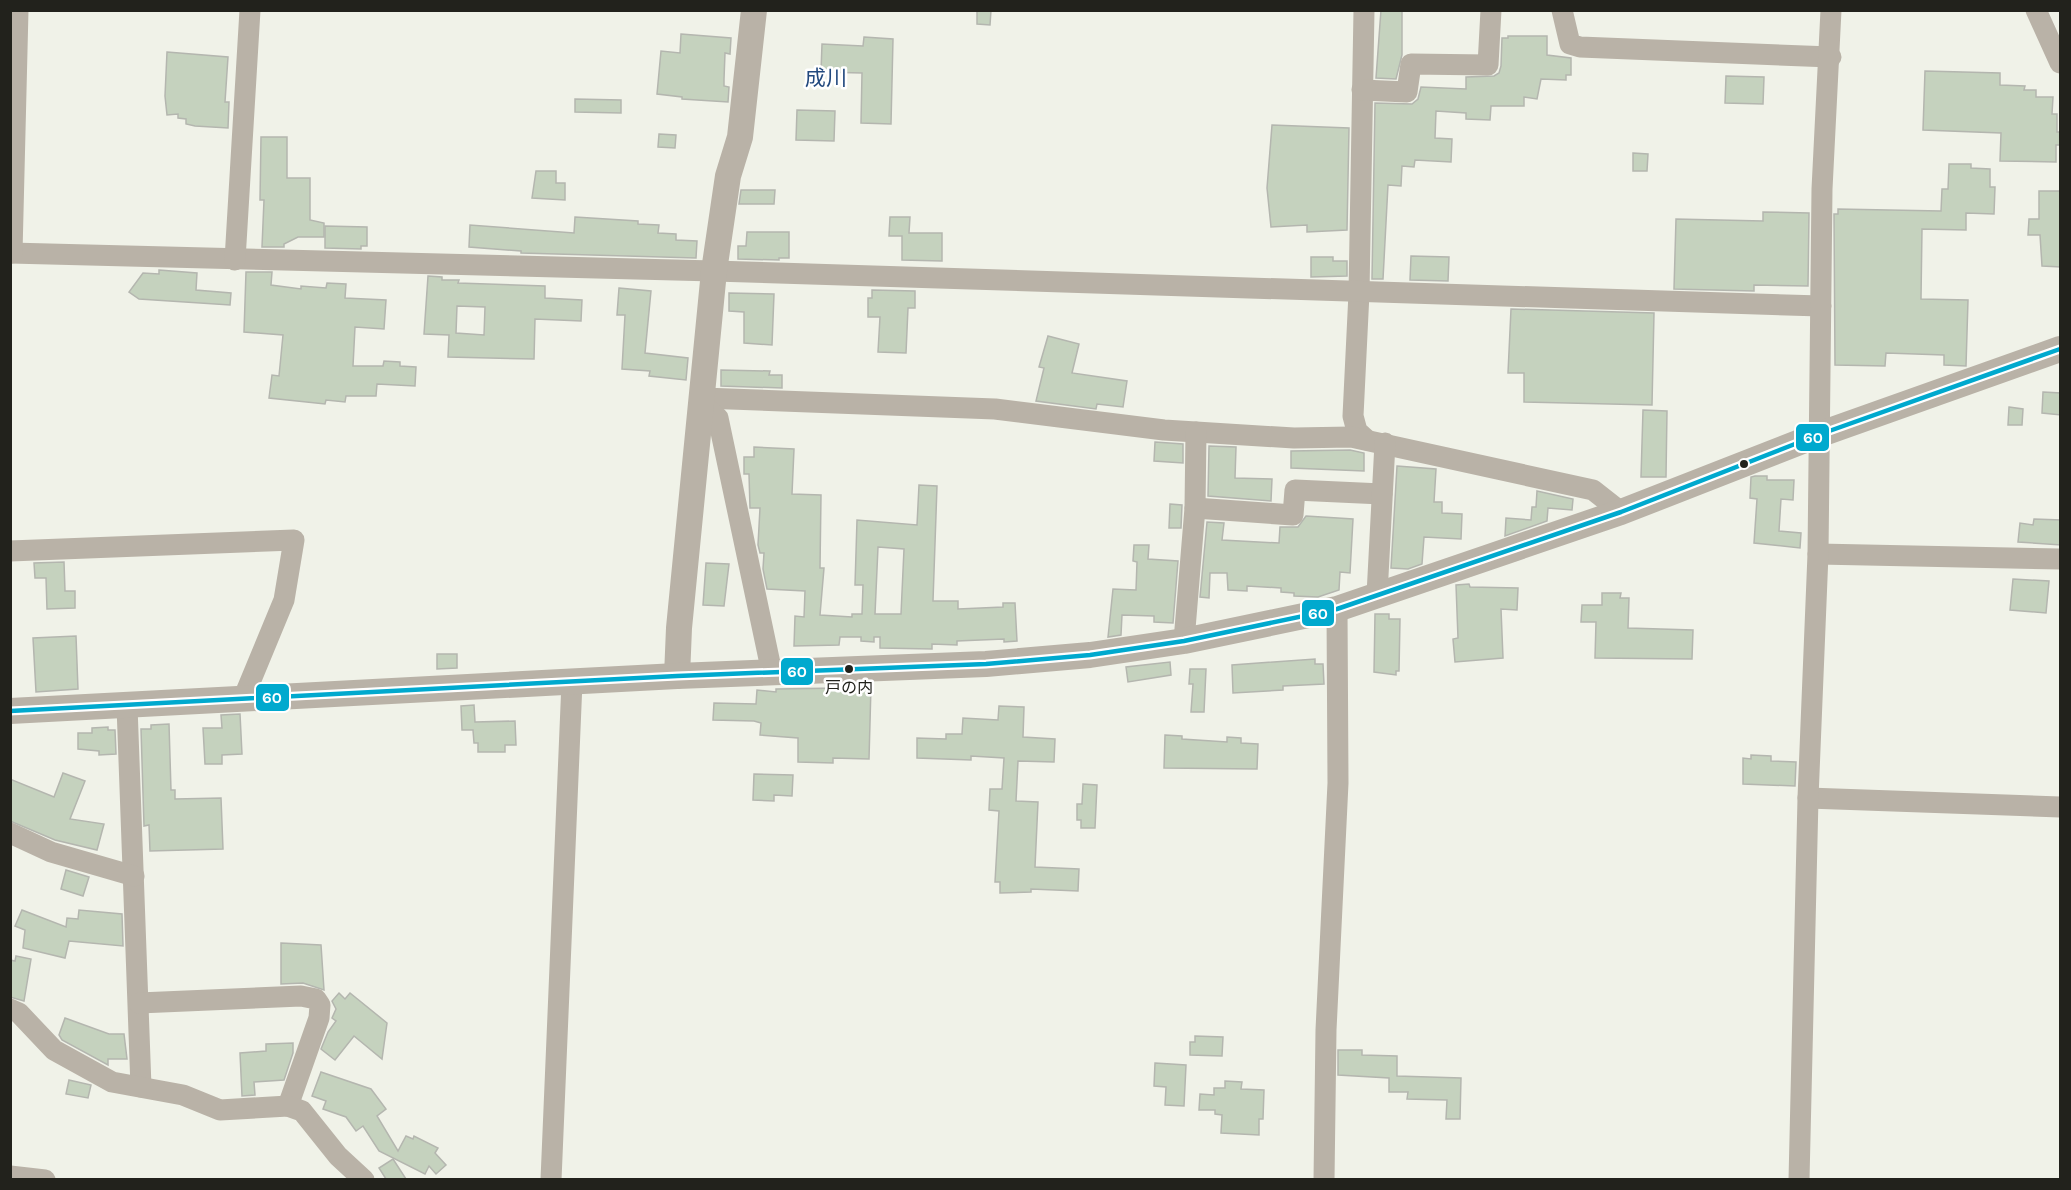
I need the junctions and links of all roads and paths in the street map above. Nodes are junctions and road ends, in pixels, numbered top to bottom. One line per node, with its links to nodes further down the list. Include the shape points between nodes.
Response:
1 (18, 10): 12 (street)
2 (250, 10): 13 (street)
3 (754, 10): 14 (street, via 740,137 728,176)
4 (1364, 10): 11 (street)
5 (1491, 10): 11 (street, via 1488,66 1411,64 1407,92)
6 (1562, 10): 9 (street, via 1570,44 1580,47)
7 (1831, 10): 9 (street)
8 (2036, 10): 10 (street)
9 (1831, 57): 16 (street, via 1822,189)
10 (2061, 63)
11 (1362, 90): 15 (street)
12 (11, 253): 13 (street)
13 (235, 260): 14 (street)
14 (714, 271): 15 (street); 18 (street)
15 (1359, 293): 16 (street); 21 (street, via 1353,416 1357,431)
16 (1821, 306): 20 (street)
17 (2061, 349): 20 (street)
18 (703, 401): 19 (street, via 994,409); 31 (street, via 718,418); 32 (street)
19 (1196, 432): 21 (street); 23 (street)
20 (1818, 435): 24 (street); 26 (street)
21 (1376, 441): 22 (street); 24 (street, via 1593,490)
22 (1383, 494): 23 (street, via 1295,490 1293,515); 28 (street)
23 (1195, 508): 30 (street)
24 (1621, 512): 28 (street)
25 (10, 551): 34 (street, via 294,540 284,600)
26 (1818, 554): 27 (street); 37 (street)
27 (2061, 559)
28 (1377, 595): 29 (street)
29 (1337, 609): 30 (street); 49 (street, via 1338,783 1326,1030)
30 (1184, 641): 31 (street, via 1090,655 986,664)
31 (772, 673): 32 (street)
32 (677, 676): 33 (street)
33 (572, 682): 34 (street); 48 (street)
34 (243, 699): 35 (street)
35 (127, 706): 36 (street); 40 (street)
36 (10, 711)
37 (1808, 798): 38 (street); 50 (street)
38 (2061, 807)
39 (10, 833): 40 (street, via 51,852)
40 (134, 876): 41 (street)
41 (139, 1003): 43 (street); 44 (street, via 301,996 316,999 319,1017)
42 (10, 1009): 43 (street, via 19,1013 54,1050 112,1082)
43 (141, 1087): 44 (street, via 183,1095 220,1110)
44 (288, 1106): 47 (street, via 302,1111 338,1156)
45 (10, 1176): 46 (street)
46 (45, 1179)
47 (364, 1179)
48 (551, 1179)
49 (1324, 1179)
50 (1799, 1179)

